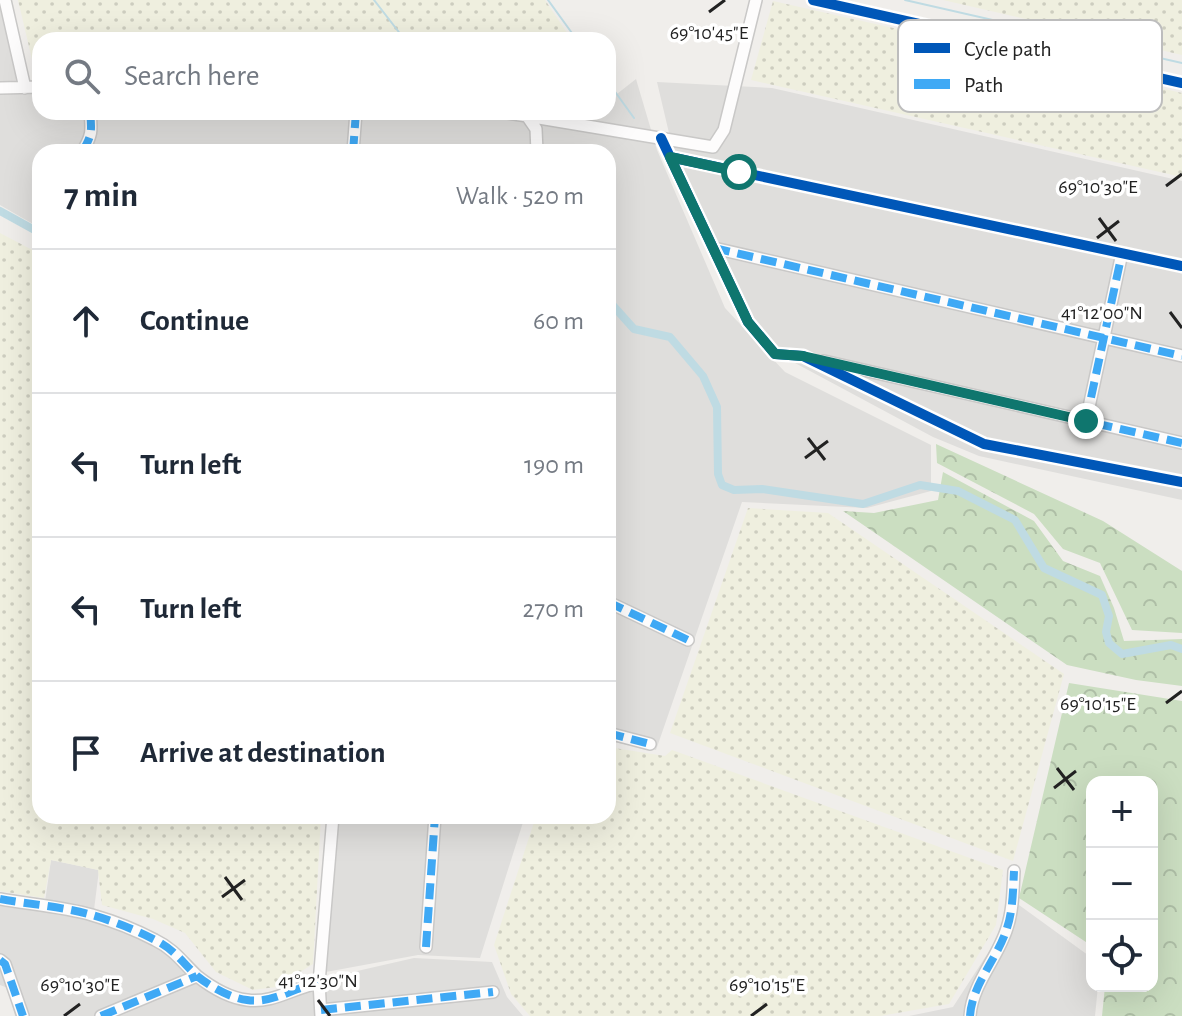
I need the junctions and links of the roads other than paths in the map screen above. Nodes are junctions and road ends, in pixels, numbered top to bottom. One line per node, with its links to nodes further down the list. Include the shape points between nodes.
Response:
1 (5, 0): 8 (street)
2 (756, 0): 15 (street, via 724,130 713,147)
3 (813, 0): 4 (street)
4 (902, 20)
5 (1162, 79): 6 (street)
6 (1182, 83)
7 (0, 88): 8 (street)
8 (25, 88): 9 (street)
9 (32, 88)
10 (91, 120): 16 (street)
11 (355, 120): 17 (street)
12 (530, 120): 14 (street)
13 (549, 120): 14 (street); 15 (street)
14 (536, 129): 18 (street)
15 (661, 138): 19 (street)
16 (87, 144)
17 (354, 144)
18 (537, 144)
19 (670, 157): 20 (street); 21 (street)
20 (714, 248): 23 (street); 24 (street, via 748,322 775,354)
21 (1122, 253): 22 (street); 23 (street)
22 (1182, 266)
23 (1104, 338): 25 (street); 26 (street)
24 (803, 356): 26 (street); 28 (street, via 984,444)
25 (1182, 356)
26 (1086, 421): 27 (street)
27 (1182, 443)
28 (1182, 482)
29 (616, 606): 30 (street)
30 (688, 640)
31 (616, 735): 32 (street)
32 (650, 744)
33 (332, 824): 40 (street)
34 (434, 824): 37 (street)
35 (1014, 871): 45 (street, via 1008,927 975,994)
36 (0, 899): 39 (street, via 104,919 174,951)
37 (426, 947)
38 (0, 960): 43 (street)
39 (197, 976): 40 (street, via 236,997 258,1001); 44 (street)
40 (319, 983): 42 (street)
41 (493, 992): 42 (street)
42 (321, 1013)
43 (23, 1016)
44 (101, 1016)
45 (970, 1016)

